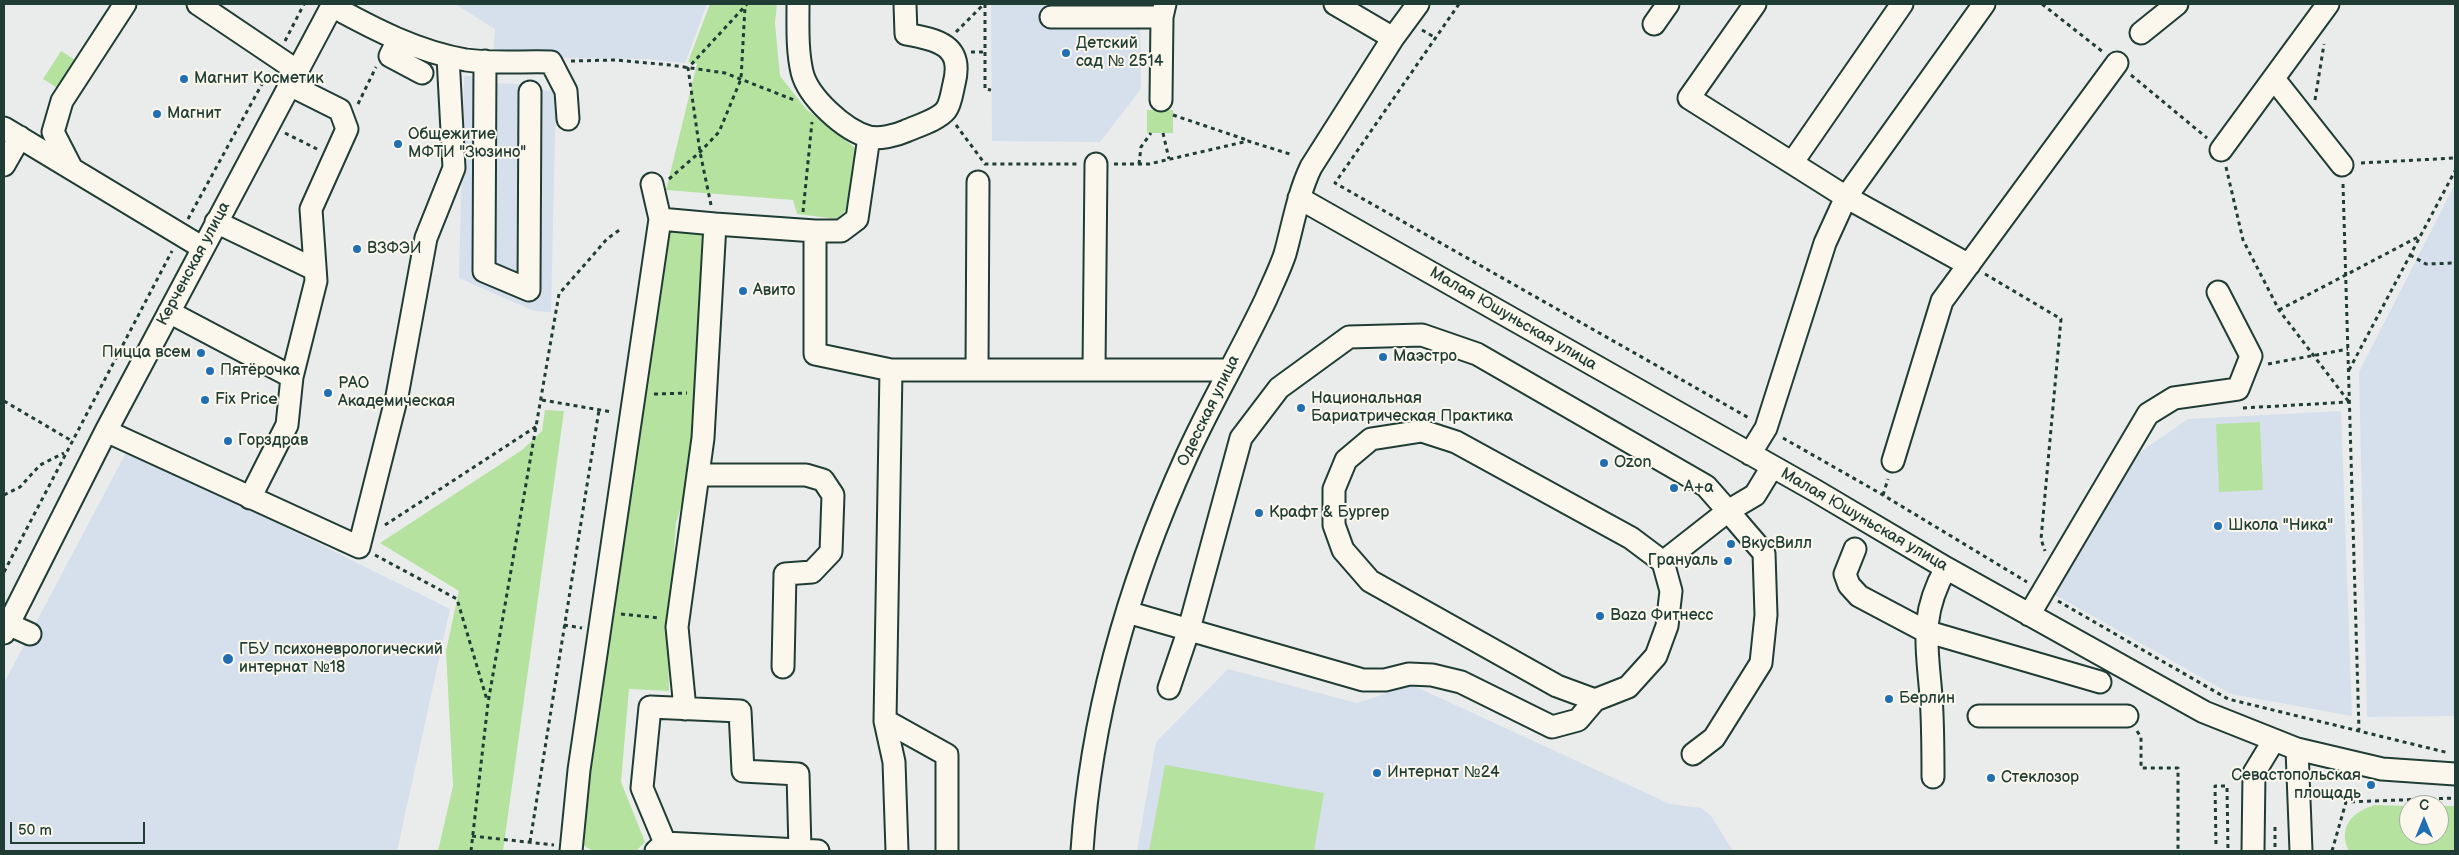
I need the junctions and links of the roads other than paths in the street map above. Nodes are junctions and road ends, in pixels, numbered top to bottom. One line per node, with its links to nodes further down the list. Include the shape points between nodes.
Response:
1 (125, 4): 36 (street, via 62,101 53,132)
2 (198, 4): 24 (street, via 276,56)
3 (798, 4): 30 (street, via 802,74 815,100 840,121)
4 (905, 4): 30 (street, via 906,34 936,39 953,53 957,70 946,110 932,120 895,136)
5 (1334, 4): 18 (street)
6 (1418, 4): 18 (street, Одесская улица)
7 (1668, 4): 16 (street)
8 (1755, 4): 32 (street, via 1689,98)
9 (1902, 4): 32 (street)
10 (1984, 4): 39 (street)
11 (2177, 4): 17 (street)
12 (2328, 4): 25 (street)
13 (332, 5): 19 (street); 24 (street, Керченская улица)
14 (1164, 10): 15 (street); 27 (street)
15 (1051, 17)
16 (1654, 24)
17 (2141, 33)
18 (1393, 38): 40 (street, Одесская улица, via 1311,167)
19 (398, 40): 20 (street); 23 (street, via 390,56)
20 (448, 56): 21 (street); 60 (street, via 454,168 426,238 397,396 360,542)
21 (485, 61): 26 (street, via 484,271 529,290); 28 (street, via 551,62 566,92)
22 (2117, 63): 46 (street)
23 (422, 73)
24 (292, 77): 42 (street, Керченская улица); 47 (street, via 340,110 346,129 311,209)
25 (2274, 78): 31 (street); 35 (street)
26 (530, 92)
27 (1167, 107)
28 (568, 119)
29 (12, 132): 34 (street); 36 (street)
30 (869, 137): 44 (street, via 857,219 841,231)
31 (2221, 150)
32 (1792, 163): 39 (street)
33 (1096, 164): 50 (street)
34 (4, 165)
35 (2342, 165)
36 (72, 169): 45 (street)
37 (978, 182): 52 (street)
38 (652, 184): 41 (street)
39 (1846, 197): 46 (street); 56 (street, via 1825,243 1766,428)
40 (1299, 198): 53 (street, Одесская улица, via 1284,256); 56 (street, Малая Юшуньская улица)
41 (660, 219): 43 (street); 86 (street)
42 (216, 222): 45 (street, Керченская улица); 47 (street)
43 (715, 224): 44 (street); 59 (street)
44 (808, 230): 51 (street, via 815,354)
45 (203, 248): 49 (street, Керченская улица)
46 (1969, 265): 57 (street, via 1942,301)
47 (314, 269): 54 (street, via 316,281)
48 (2218, 292): 66 (street, via 2250,356 2238,388 2174,398 2148,414)
49 (169, 312): 54 (street); 55 (street, Керченская улица)
50 (1094, 369): 52 (street); 53 (street)
51 (891, 370): 52 (street); 78 (street)
52 (977, 370)
53 (1229, 370): 65 (street, Одесская улица, via 1153,534)
54 (292, 376): 60 (street, via 287,425)
55 (106, 431): 60 (street); 67 (street, Керченская улица)
56 (1750, 454): 58 (street, Малая Юшуньская улица)
57 (1893, 461)
58 (1772, 466): 61 (street, via 1755,495); 64 (street, Малая Юшуньская улица)
59 (698, 475): 71 (street, via 806,475 823,480 833,495 830,552 812,572 785,574); 75 (street, via 678,620)
60 (250, 498)
61 (1728, 511): 63 (street); 68 (street, via 1706,486 1477,354 1422,335 1349,337 1279,388 1241,438); 81 (street, via 1764,553 1766,615 1761,663 1714,738)
62 (1854, 549): 69 (street, via 1845,574 1849,585 1873,605)
63 (1663, 562): 74 (street, via 1670,591 1667,626 1656,656 1628,688); 74 (street, via 1623,534 1456,442 1431,433 1422,431 1371,439 1346,460 1334,489 1334,525 1343,550 1370,581 1556,686)
64 (1946, 568): 66 (street, Малая Юшуньская улица); 69 (street, via 1933,590)
65 (1127, 612): 68 (street); 90 (street, Одесская улица, via 1097,724)
66 (2029, 615): 79 (street, Малая Юшуньская улица, via 2204,712)
67 (6, 628): 70 (street)
68 (1189, 629): 73 (street); 74 (street, via 1363,680 1385,680 1409,674 1461,682 1552,727 1578,720)
69 (1925, 631): 72 (street); 83 (street, via 1932,698)
70 (30, 634)
71 (783, 667)
72 (2100, 682)
73 (1169, 688)
74 (1595, 700)
75 (685, 708): 84 (street, via 650,707 642,788); 87 (street, via 740,711 743,770 798,774)
76 (1979, 716): 77 (street)
77 (2128, 716)
78 (886, 720): 88 (street, via 894,762); 89 (street, via 947,755)
79 (2274, 740): 80 (street, Малая Юшуньская улица); 91 (street, via 2254,773)
80 (2298, 749): 82 (street, Малая Юшуньская улица, via 2382,769); 92 (street)
81 (1693, 754)
82 (2455, 764)
83 (1933, 777)
84 (661, 847): 85 (street)
85 (710, 848): 87 (street)
86 (569, 849)
87 (809, 851)
88 (897, 851)
89 (947, 851)
90 (1082, 851)
91 (2253, 851)
92 (2301, 851)

